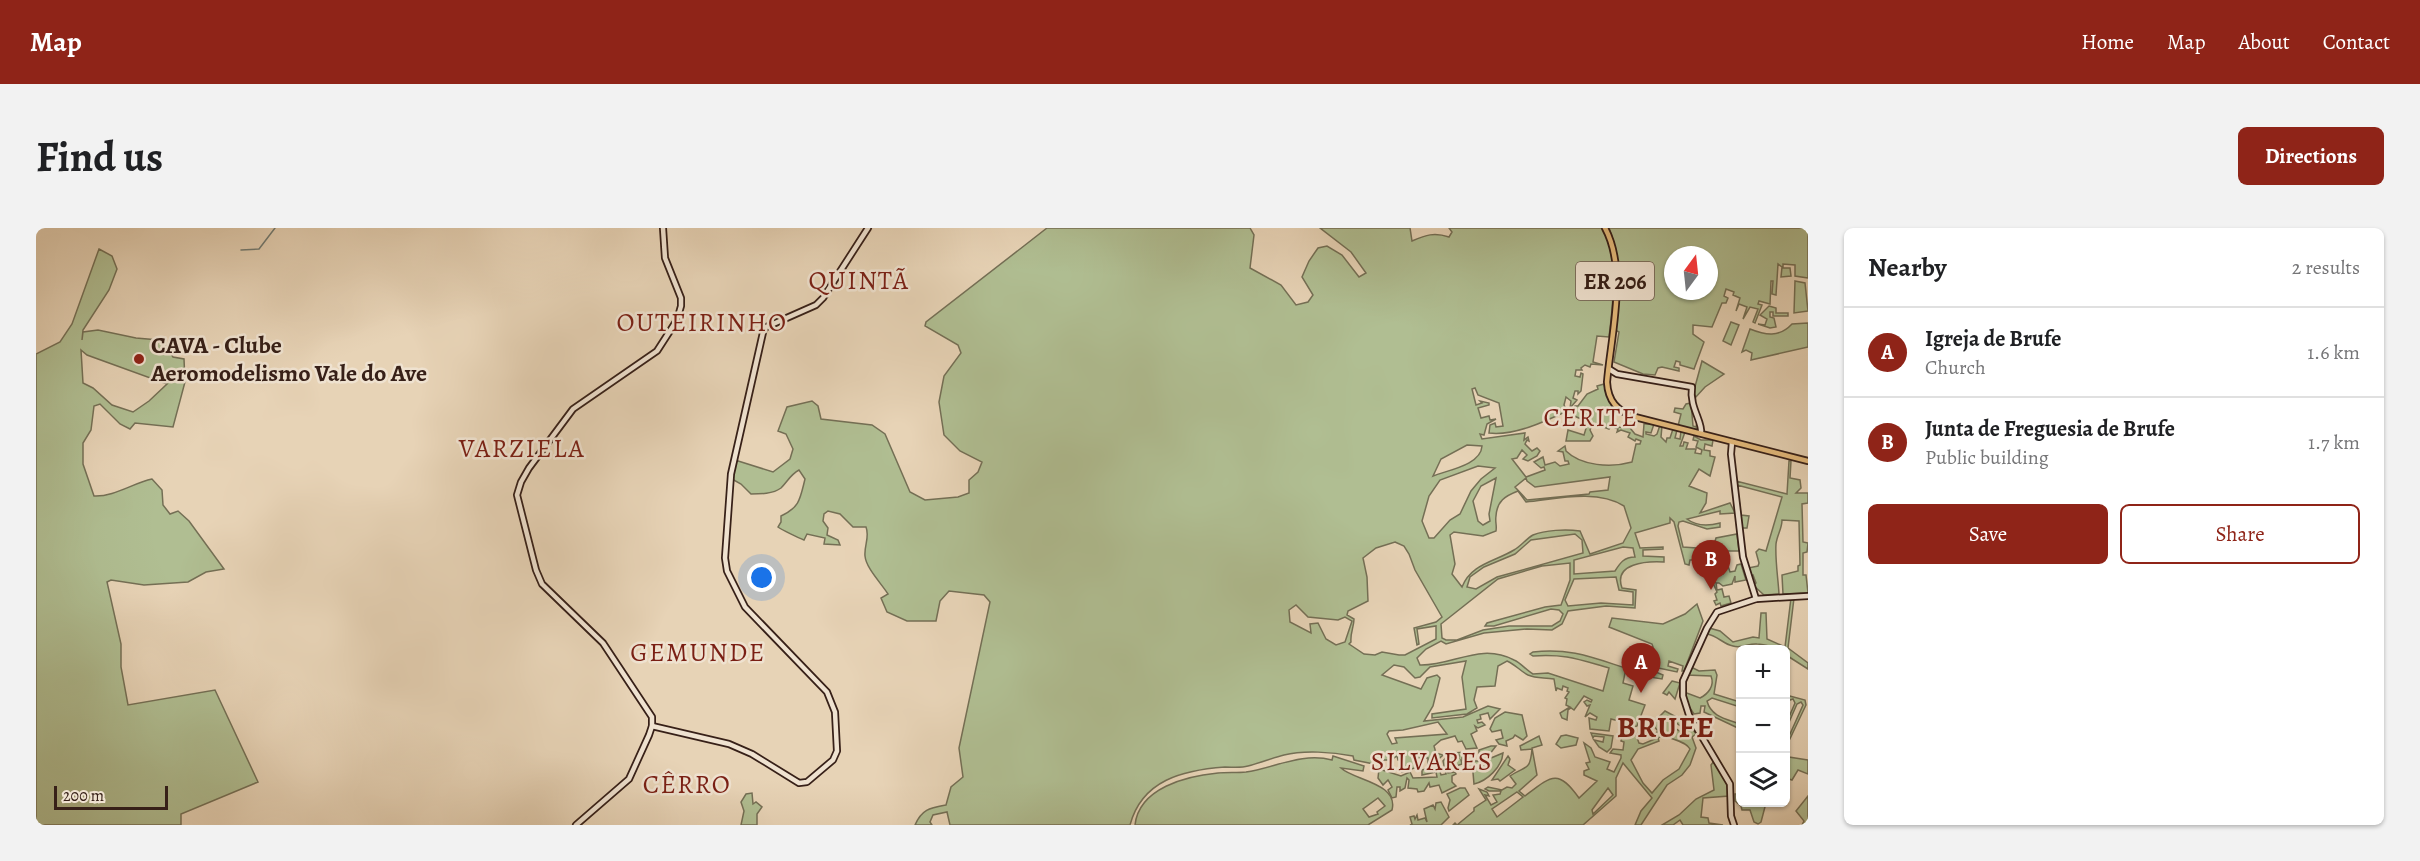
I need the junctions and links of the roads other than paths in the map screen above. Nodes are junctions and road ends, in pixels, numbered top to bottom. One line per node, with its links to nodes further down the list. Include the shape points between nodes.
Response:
1 (663, 228): 12 (street, via 664,253 681,298 677,320 649,358 573,409 529,468 517,495 542,584 603,643 648,710)
2 (868, 228): 12 (street, via 816,305 764,328 731,474 725,558 727,571 745,606 826,692 835,712 837,751 833,760 803,784 729,744)
3 (1605, 228): 4 (main road, ER 206, via 1612,247 1616,289)
4 (1609, 369): 5 (street); 6 (main road, ER 206)
5 (1617, 374): 6 (street); 7 (street, via 1692,387)
6 (1608, 379): 7 (main road, ER 206, via 1610,399 1623,412)
7 (1701, 433): 8 (main road, ER 206)
8 (1732, 442): 9 (main road, ER 206); 11 (street, via 1741,547)
9 (1808, 461)
10 (1808, 596): 11 (street)
11 (1756, 598): 13 (street, via 1714,615 1683,681 1689,715 1730,784)
12 (652, 726): 14 (street, via 629,779)
13 (1733, 824)
14 (576, 825)

